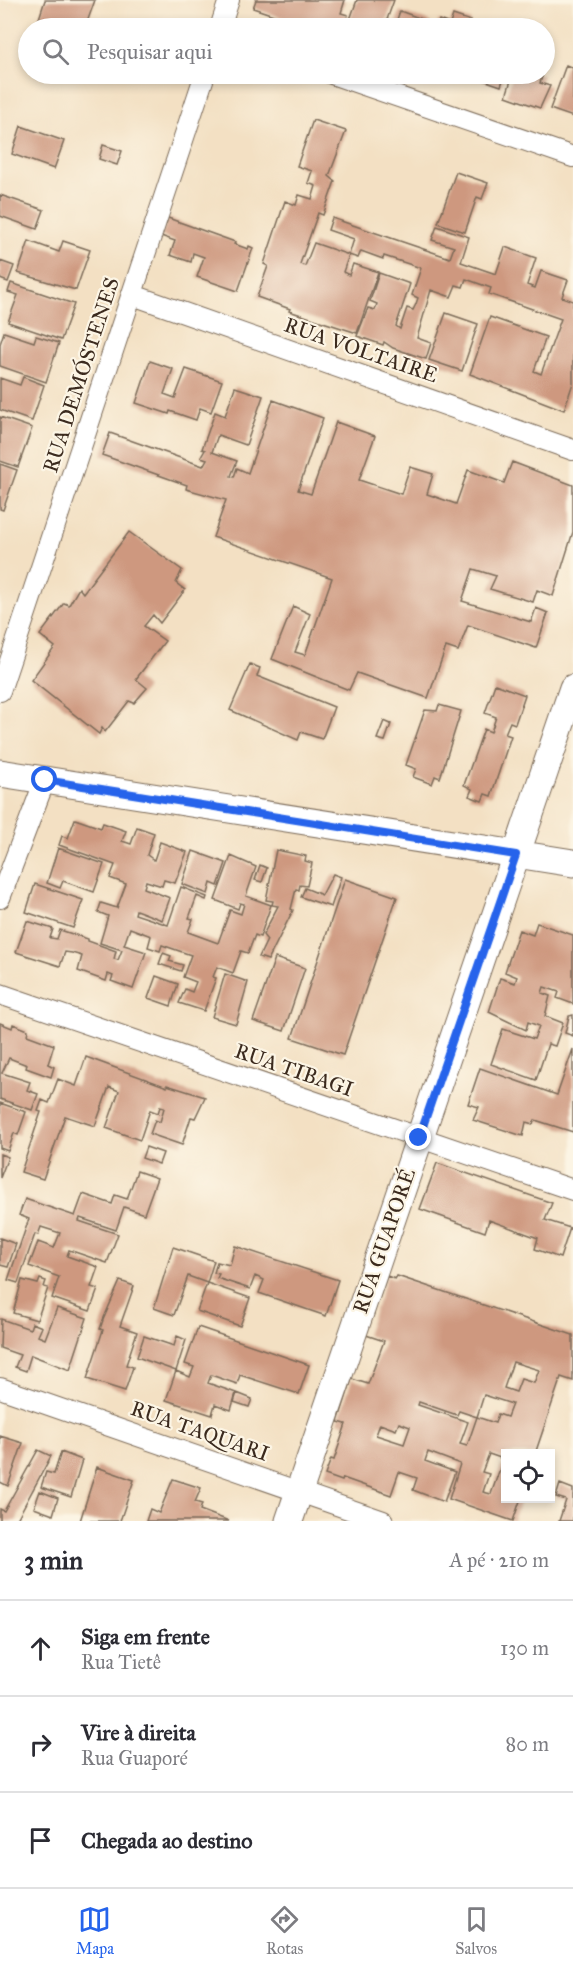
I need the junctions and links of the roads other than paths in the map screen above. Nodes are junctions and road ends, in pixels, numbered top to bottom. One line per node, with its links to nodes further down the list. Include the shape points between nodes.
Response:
1 (229, 0): 2 (street)
2 (223, 18)
3 (202, 84): 6 (street, RUA DEMÓSTENES)
4 (361, 84): 5 (street)
5 (573, 157)
6 (133, 295): 7 (street, RUA VOLTAIRE); 9 (street, RUA DEMÓSTENES)
7 (573, 450)
8 (573, 688): 12 (street, RUA GUAPORÉ)
9 (0, 691)
10 (0, 773): 11 (street)
11 (45, 780): 12 (street); 14 (street)
12 (516, 855): 13 (street); 16 (street, RUA GUAPORÉ)
13 (573, 863)
14 (0, 898)
15 (0, 994): 16 (street, RUA TIBAGI)
16 (419, 1138): 17 (street, RUA TIBAGI); 19 (street, RUA GUAPORÉ)
17 (573, 1190)
18 (0, 1388): 19 (street, RUA TAQUARI)
19 (299, 1491): 20 (street, RUA GUAPORÉ); 21 (street, RUA TAQUARI)
20 (289, 1521)
21 (383, 1521)

